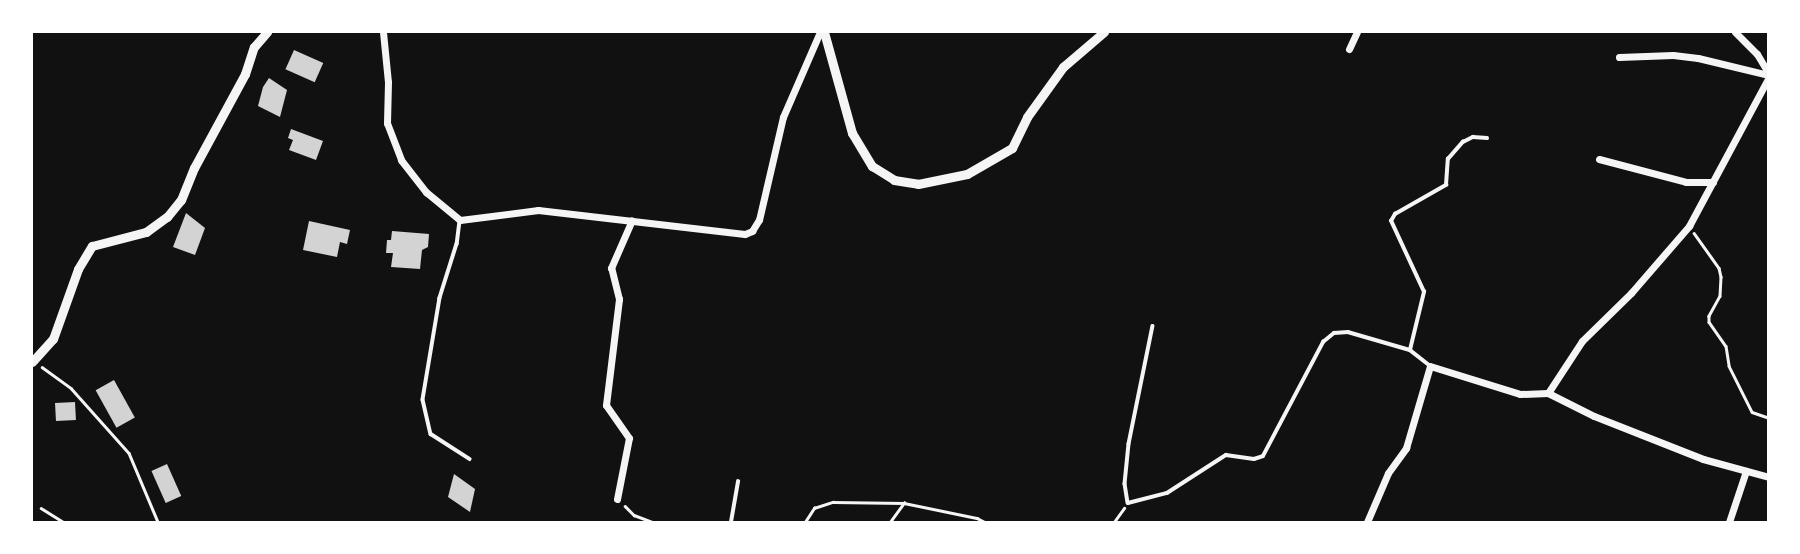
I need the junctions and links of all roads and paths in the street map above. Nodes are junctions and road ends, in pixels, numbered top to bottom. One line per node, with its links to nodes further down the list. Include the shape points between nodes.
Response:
1 (267, 32): 18 (street, via 254,47 245,74 181,200 146,232 92,246 78,269 53,339)
2 (383, 32): 13 (street, via 387,122 401,160 426,191)
3 (822, 32): 4 (street, via 852,133 872,166 894,180 918,184 967,174 1012,148 1027,117 1063,67); 14 (street, via 783,117 759,220 752,231 745,234)
4 (1104, 32)
5 (1357, 32): 7 (street)
6 (1735, 32): 9 (street, via 1757,54)
7 (1349, 49)
8 (1619, 57): 9 (street, via 1698,58)
9 (1769, 76): 12 (street)
10 (1487, 138): 17 (lane, via 1463,142 1448,159 1446,185 1395,214 1391,221 1424,292)
11 (1599, 159): 12 (street, via 1686,182)
12 (1713, 182): 15 (street)
13 (460, 220): 14 (street, via 538,210); 22 (lane, via 440,298 423,400 432,434)
14 (632, 220): 26 (street, via 611,268 620,299 606,405 629,438)
15 (1689, 226): 20 (street, via 1582,341); 21 (path, via 1720,268 1720,296 1709,322 1726,346 1729,366 1752,412)
16 (1153, 326): 28 (lane, via 1129,444)
17 (1410, 350): 19 (lane); 28 (lane, via 1348,332 1334,334 1323,342 1263,456 1227,455 1167,493)
18 (33, 362): 31 (path, via 71,388 129,453)
19 (1430, 366): 20 (street, via 1520,394); 38 (street, via 1406,448 1388,474)
20 (1548, 393): 23 (street, via 1703,459)
21 (1769, 418)
22 (470, 458)
23 (1746, 471): 24 (street); 39 (street)
24 (1769, 477)
25 (738, 482): 33 (lane)
26 (617, 499): 32 (path, via 634,515)
27 (904, 503): 34 (path, via 833,502 814,508); 35 (path); 36 (path)
28 (1128, 503): 37 (path)
29 (41, 508): 30 (path)
30 (62, 523)
31 (158, 523)
32 (652, 523)
33 (731, 523)
34 (805, 523)
35 (890, 523)
36 (985, 523)
37 (1114, 523)
38 (1367, 523)
39 (1730, 523)

